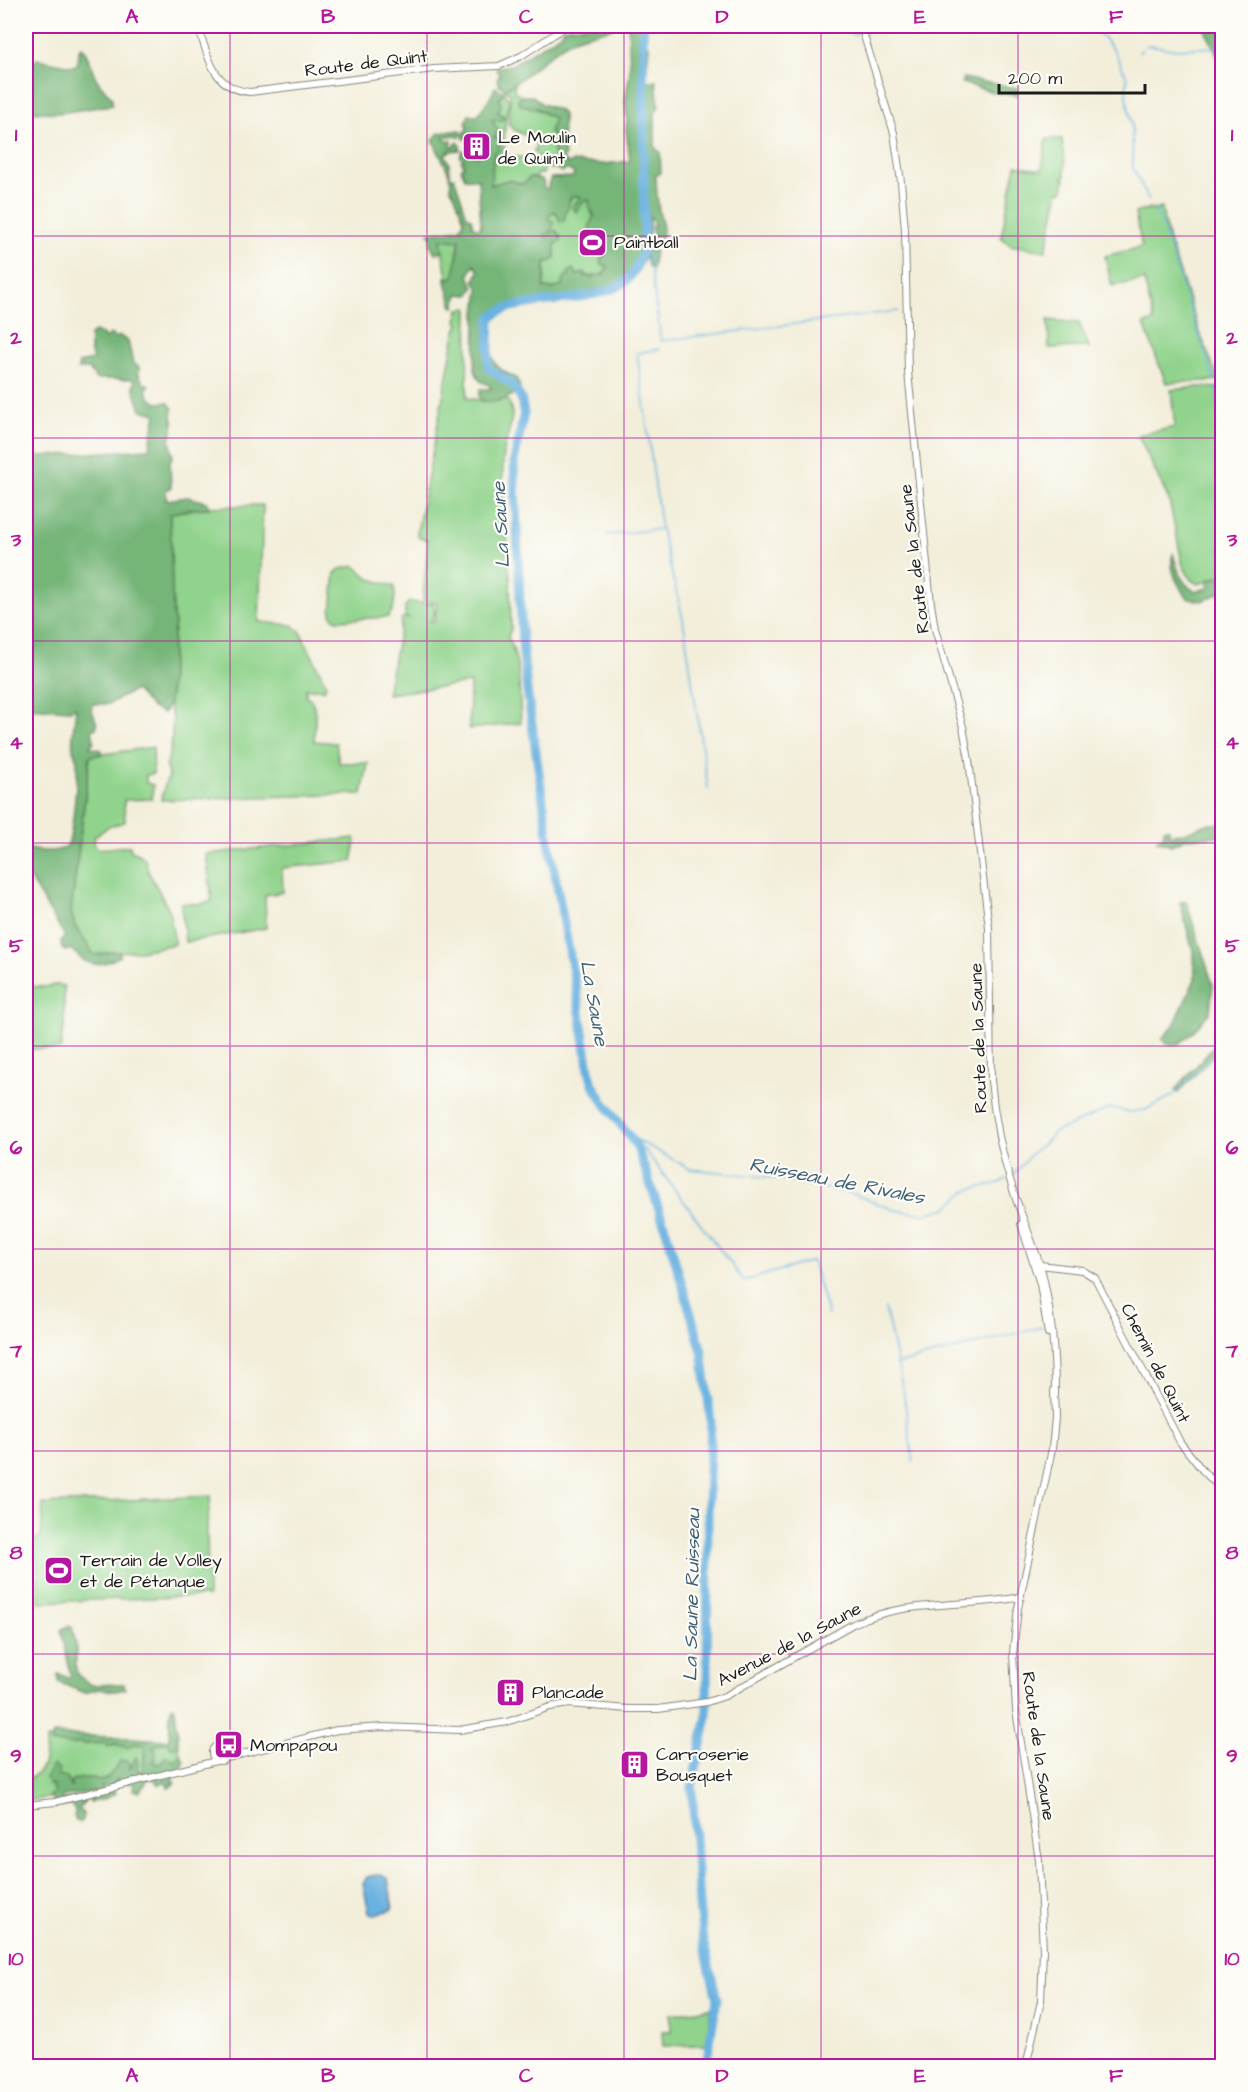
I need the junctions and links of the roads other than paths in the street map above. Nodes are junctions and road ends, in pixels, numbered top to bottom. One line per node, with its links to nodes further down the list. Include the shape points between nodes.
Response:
1 (198, 26): 2 (street, Route de Quint, via 218,75 230,87 250,92 434,69 499,66)
2 (567, 26)
3 (861, 26): 4 (street, Route de la Saune, via 888,112 900,172 908,372 928,584 935,629 969,760 989,928 992,1096 1020,1220)
4 (1039, 1270): 5 (street, Chemin de Quint, via 1082,1269 1098,1282 1177,1437); 6 (street, Route de la Saune, via 1051,1324 1055,1395 1052,1449)
5 (1222, 1490)
6 (1021, 1597): 7 (street, Avenue de la Saune); 8 (street, Route de la Saune)
7 (995, 1601): 8 (street, Avenue de la Saune); 10 (street, Avenue de la Saune, via 877,1614 716,1700 637,1710 569,1704 470,1729 355,1727)
8 (1018, 1608): 16 (street, Route de la Saune, via 1013,1677 1039,1860 1044,1962 1041,2001)
9 (227, 1749): 10 (street, Avenue de la Saune); 11 (street, via 218,1745); 12 (street)
10 (244, 1752): 12 (street, Avenue de la Saune)
11 (212, 1753): 13 (street); 14 (street)
12 (227, 1758): 13 (street)
13 (216, 1761): 14 (street)
14 (198, 1765): 15 (street)
15 (26, 1806)
16 (1026, 2067)

